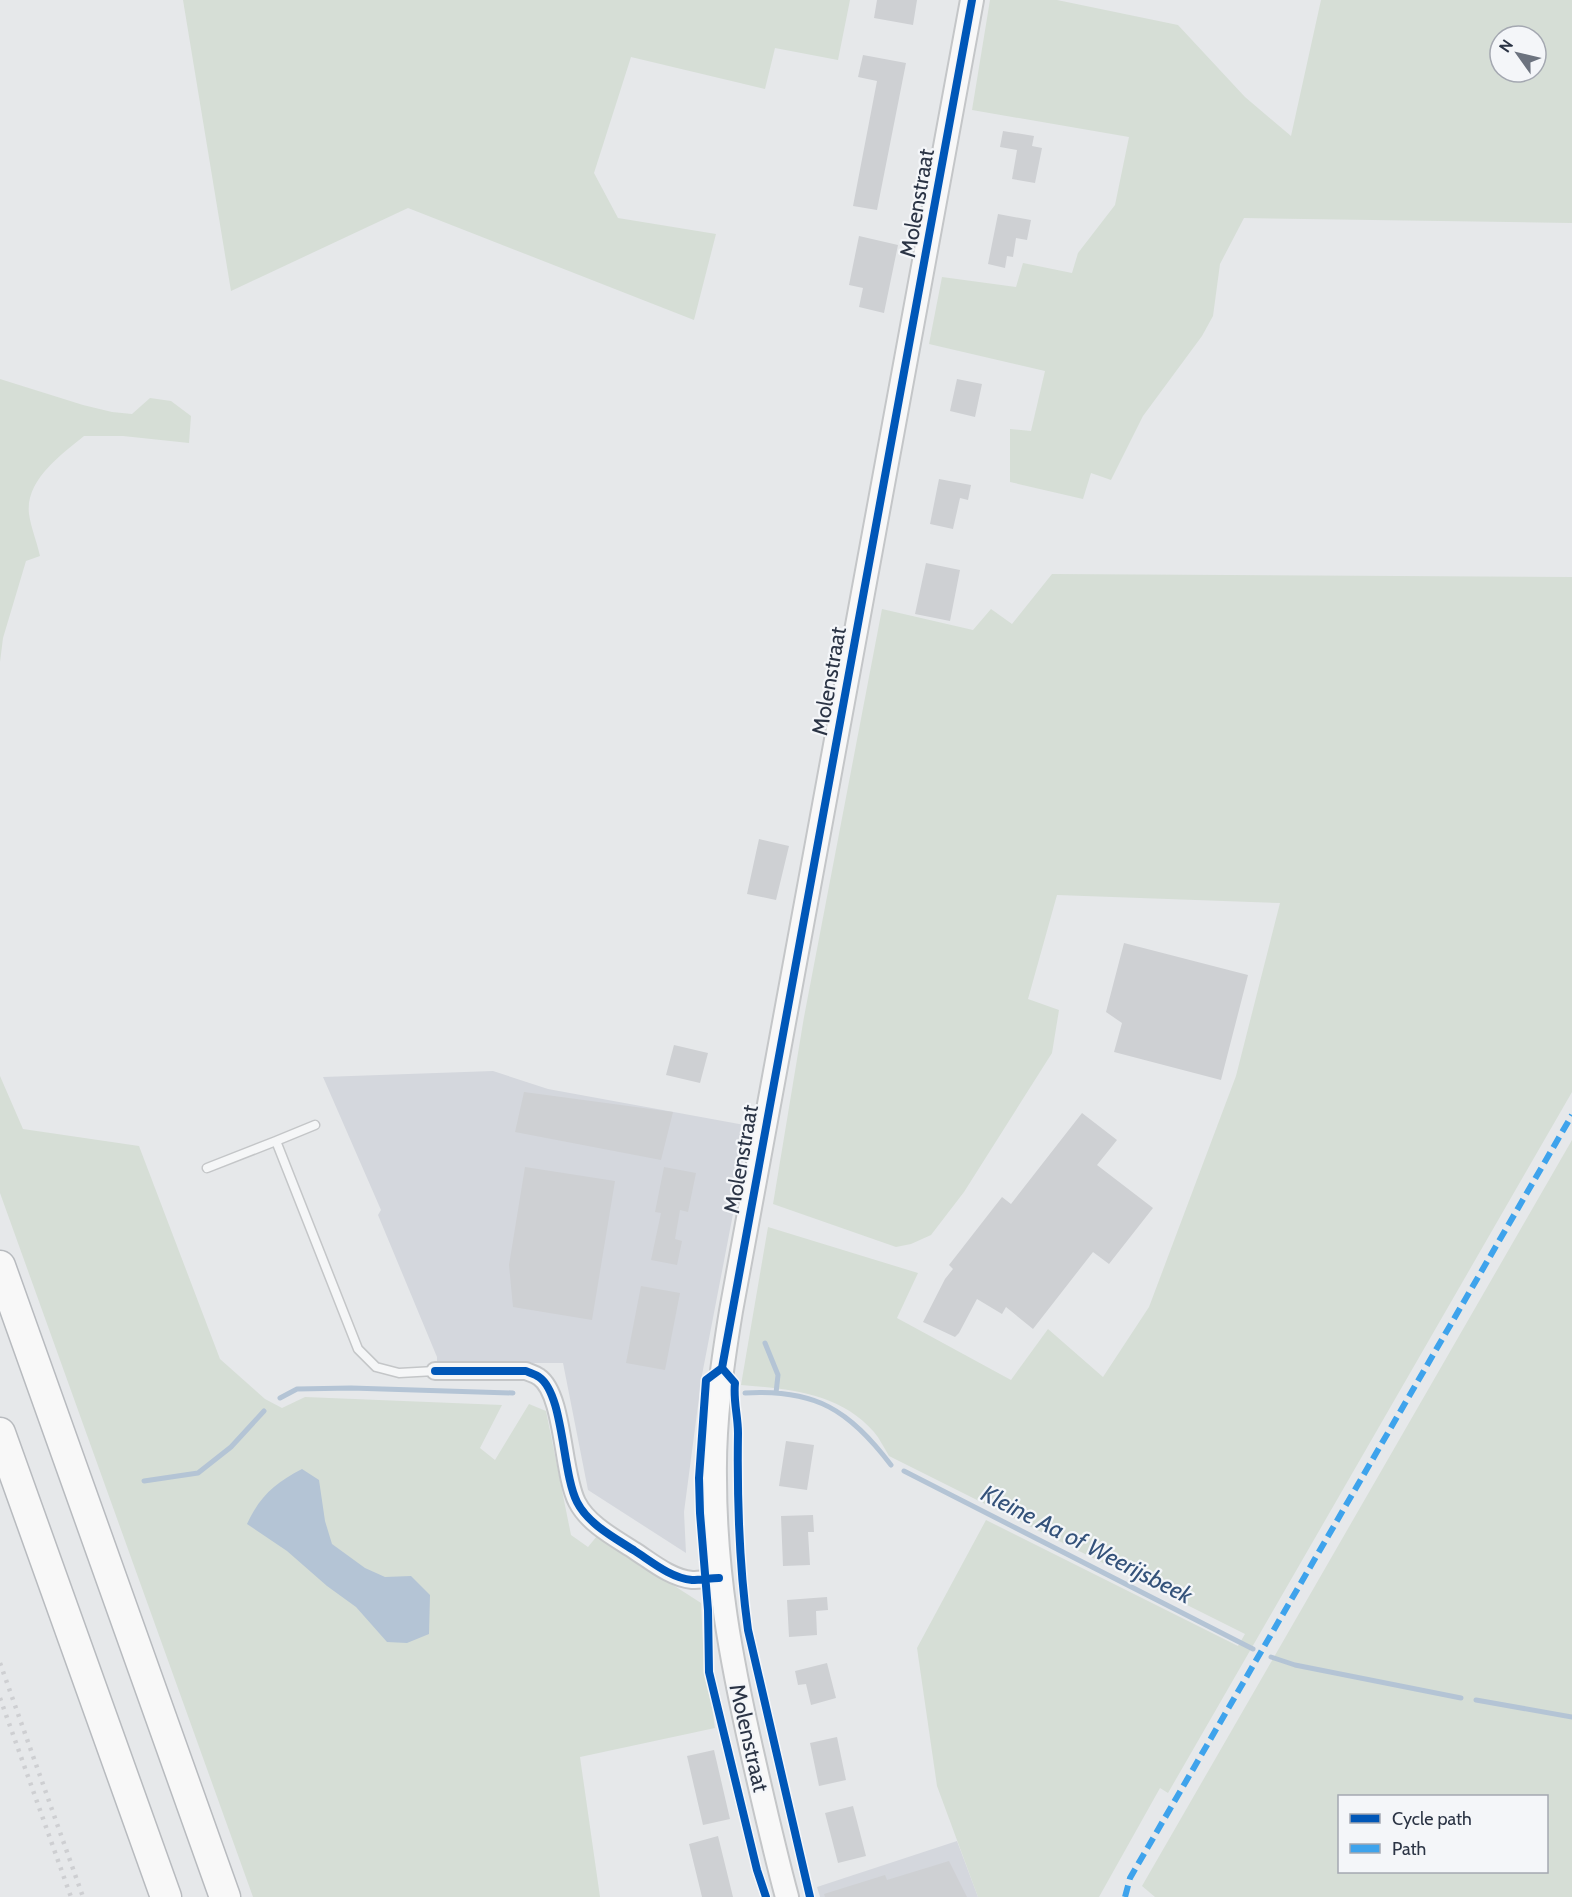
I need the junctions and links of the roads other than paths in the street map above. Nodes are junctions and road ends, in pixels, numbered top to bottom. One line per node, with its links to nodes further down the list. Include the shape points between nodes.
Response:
1 (972, 0): 8 (main road, Molenstraat, via 722,1368 715,1476)
2 (315, 1125): 3 (lane)
3 (276, 1141): 4 (lane); 6 (lane, via 358,1349 376,1367 399,1373)
4 (207, 1168)
5 (0, 1266): 10 (highway)
6 (435, 1371): 8 (street, via 526,1371 539,1377 554,1403 576,1502 588,1518 664,1570 691,1580)
7 (0, 1433): 9 (highway)
8 (719, 1578): 11 (main road, Molenstraat, via 733,1668)
9 (166, 1897)
10 (225, 1897)
11 (787, 1897)

